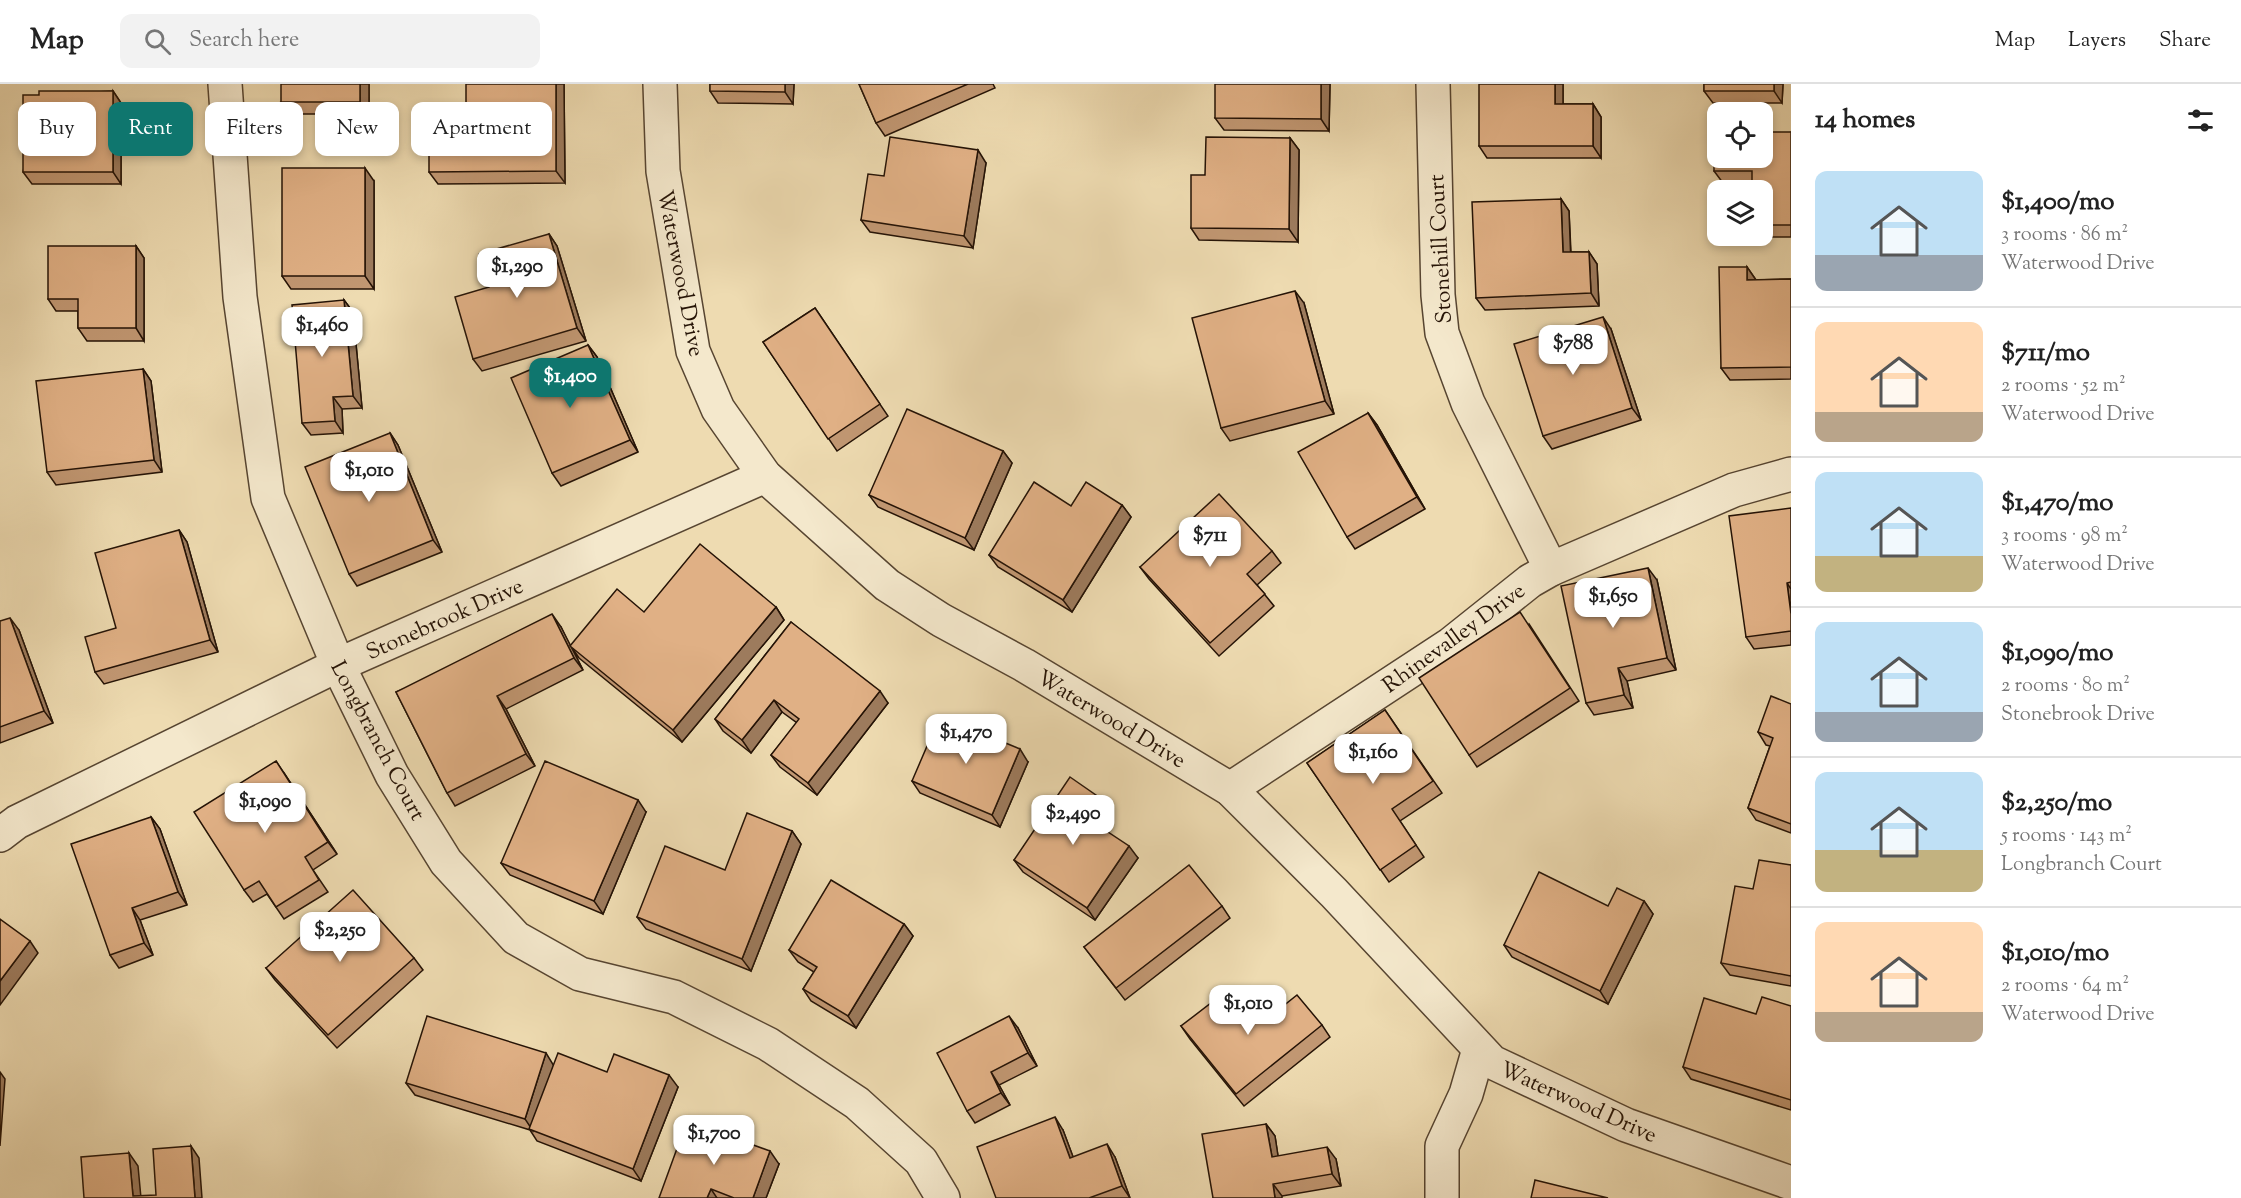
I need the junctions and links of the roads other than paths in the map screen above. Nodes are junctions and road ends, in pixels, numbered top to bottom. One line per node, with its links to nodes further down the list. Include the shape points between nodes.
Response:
1 (225, 84): 7 (street, Longbranch Court, via 240,297 268,498)
2 (660, 84): 5 (street, Waterwood Drive, via 663,171 693,351 718,409)
3 (1433, 84): 6 (street, Stonehill Court, via 1442,333 1468,403)
4 (1791, 474): 6 (street, Rhinevalley Drive, via 1734,490)
5 (765, 476): 7 (street, Stonebrook Drive); 8 (street, Waterwood Drive, via 886,585)
6 (1551, 569): 8 (street, Rhinevalley Drive, via 1451,644)
7 (338, 665): 9 (street, Stonebrook Drive, via 17,822); 12 (street, Longbranch Court, via 392,775 446,862 516,938 580,974 674,997 768,1044 857,1103 921,1161)
8 (1230, 789): 10 (street, Waterwood Drive, via 1334,893)
9 (0, 835)
10 (1479, 1049): 11 (street, Waterwood Drive, via 1492,1062 1626,1125); 13 (street, via 1466,1094 1442,1146)
11 (1791, 1183)
12 (943, 1198)
13 (1442, 1198)

